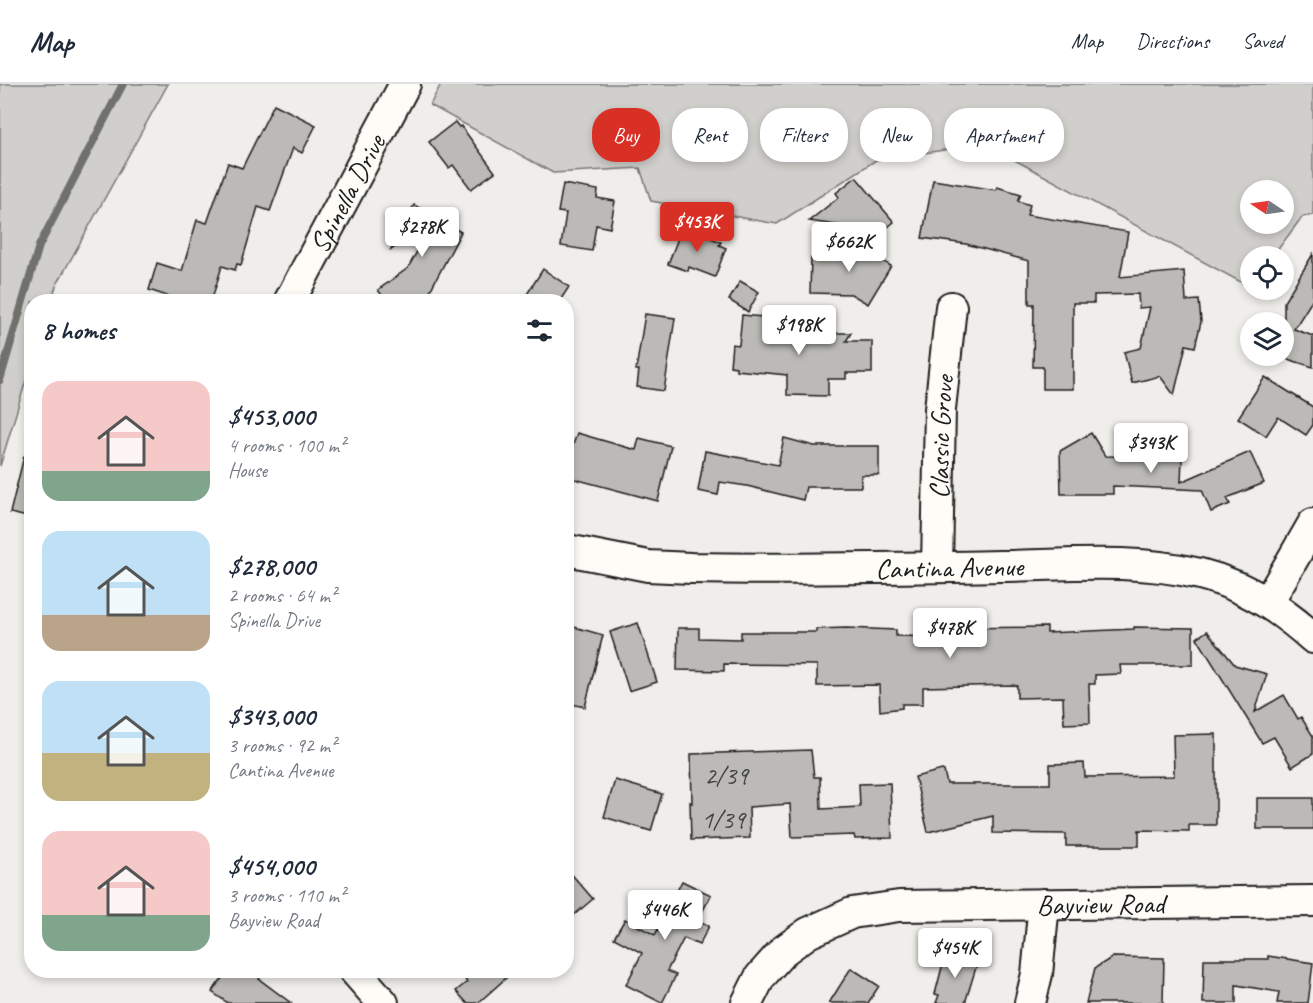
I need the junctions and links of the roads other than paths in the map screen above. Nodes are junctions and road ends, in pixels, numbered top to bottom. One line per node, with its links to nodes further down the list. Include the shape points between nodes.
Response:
1 (405, 84): 2 (street, Spinella Drive)
2 (293, 294)
3 (951, 308): 6 (street, Classic Grove, via 940,409)
4 (1313, 524): 7 (street)
5 (574, 551): 6 (street, Cantina Avenue, via 680,568)
6 (937, 567): 7 (street, Cantina Avenue, via 1168,567 1232,583)
7 (1268, 602): 8 (street, Cantina Avenue)
8 (1313, 638)
9 (1313, 901): 10 (street, Bayview Road)
10 (1044, 904): 13 (street, Bayview Road, via 899,906 852,913 808,933 783,951 760,976); 14 (street)
11 (361, 978): 12 (street)
12 (383, 1003)
13 (747, 1003)
14 (1030, 1003)

